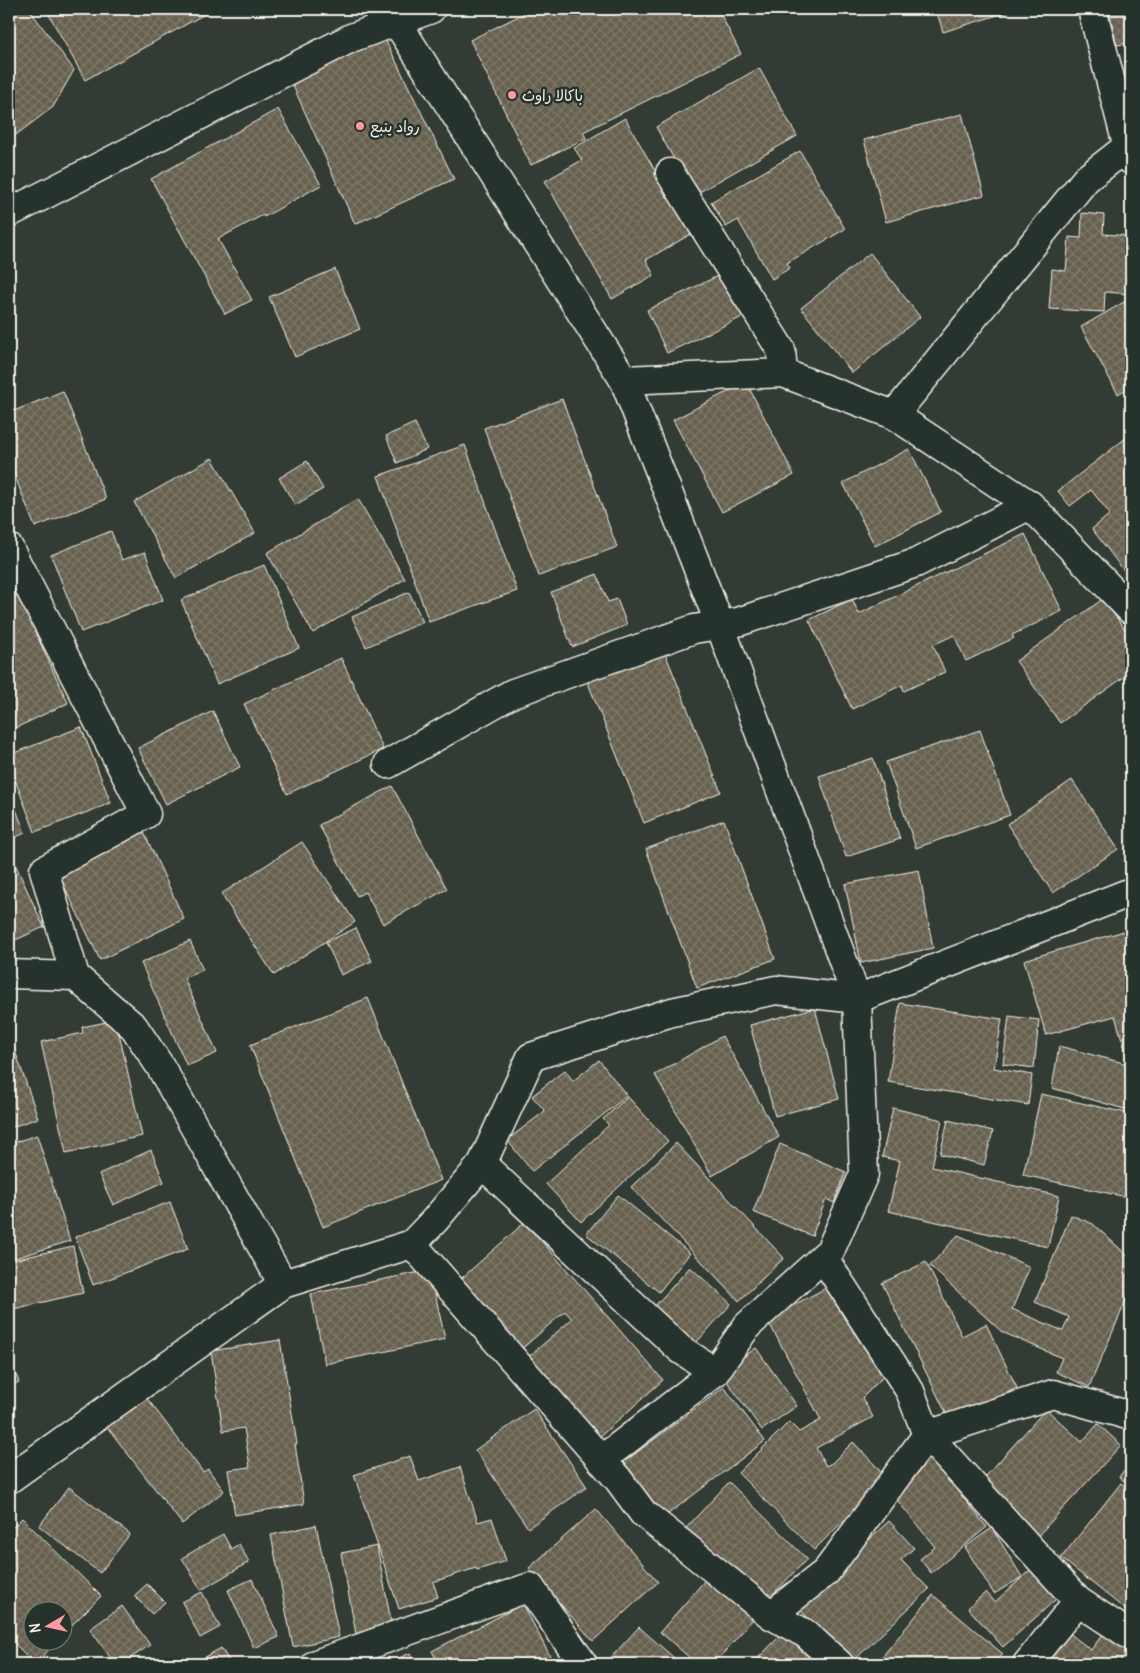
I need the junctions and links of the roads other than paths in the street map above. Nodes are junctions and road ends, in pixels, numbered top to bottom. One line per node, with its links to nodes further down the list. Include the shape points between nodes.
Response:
1 (430, 9): 3 (street)
2 (1092, 9): 4 (street)
3 (390, 15): 6 (street, via 352,38); 8 (street)
4 (1129, 154): 9 (street, via 1086,179)
5 (670, 173): 7 (street, via 781,350)
6 (9, 213)
7 (783, 373): 8 (street); 9 (street)
8 (624, 380): 13 (street)
9 (894, 415): 10 (street)
10 (1030, 505): 12 (street); 13 (street, via 916,563 738,622)
11 (9, 548): 17 (street, via 146,814 44,870)
12 (1131, 610)
13 (720, 625): 14 (street, via 694,629 513,693); 18 (street)
14 (388, 764)
15 (1131, 892): 18 (street)
16 (9, 974): 17 (street)
17 (75, 976): 22 (street, via 134,1027 160,1066)
18 (857, 999): 19 (street, via 776,990 672,1012 531,1057); 21 (street, via 864,1174 830,1251)
19 (482, 1164): 20 (street); 23 (street, via 680,1350)
20 (412, 1244): 22 (street); 26 (street)
21 (823, 1258): 23 (street, via 746,1326); 25 (street, via 910,1392)
22 (284, 1284): 27 (street)
23 (715, 1372): 26 (street)
24 (1131, 1416): 25 (street, via 1053,1394)
25 (927, 1435): 28 (street); 29 (street, via 826,1572)
26 (600, 1460): 29 (street, via 643,1512)
27 (9, 1479)
28 (1078, 1601): 30 (street); 34 (street)
29 (771, 1615): 33 (street, via 806,1634)
30 (1131, 1636)
31 (316, 1664): 32 (street, via 530,1588)
32 (583, 1664)
33 (839, 1664)
34 (1027, 1664)

